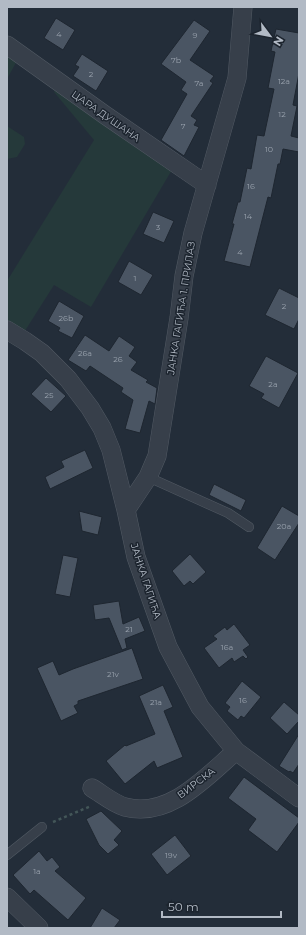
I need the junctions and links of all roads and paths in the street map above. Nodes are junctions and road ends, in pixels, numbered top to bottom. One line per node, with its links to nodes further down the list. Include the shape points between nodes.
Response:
1 (243, 7): 3 (street, ЈАНКА ГАГИЋА 1. ПРИЛАЗ, via 236,78)
2 (7, 45): 3 (street, ЦАРА ДУШАНА)
3 (206, 185): 5 (street, ЈАНКА ГАГИЋА 1. ПРИЛАЗ, via 184,276 157,456)
4 (7, 330): 6 (street, ЈАНКА ГАГИЋА, via 42,353 68,379 90,408 111,450)
5 (148, 477): 6 (street, ЈАНКА ГАГИЋА 1. ПРИЛАЗ); 7 (lane, via 228,513)
6 (126, 510): 8 (street, ЈАНКА ГАГИЋА, via 136,557 168,648 200,707)
7 (249, 527)
8 (236, 751): 9 (street, ВИРСКА, via 179,798 160,806 132,808 123,806); 10 (street, ЈАНКА ГАГИЋА)
9 (100, 793): 11 (path, via 90,807)
10 (299, 798)
11 (42, 827): 12 (lane)
12 (7, 855)
13 (7, 897): 14 (street)
14 (38, 928)

